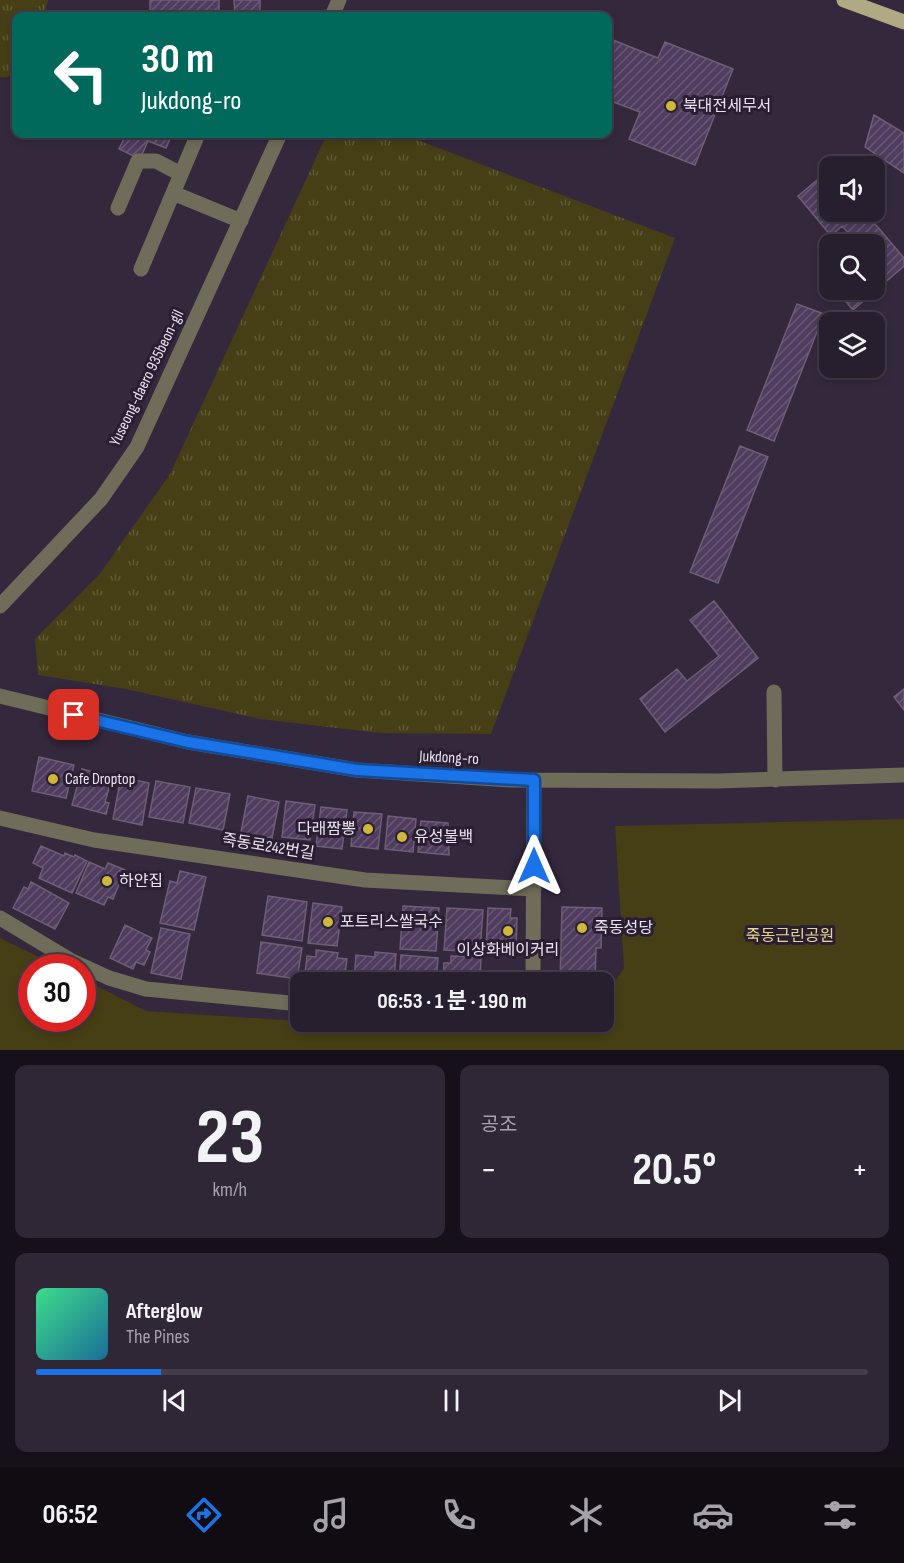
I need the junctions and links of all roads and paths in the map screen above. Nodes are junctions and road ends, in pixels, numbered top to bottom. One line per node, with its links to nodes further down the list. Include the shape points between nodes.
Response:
1 (844, 0): 2 (main road)
2 (904, 22)
3 (196, 138): 5 (street)
4 (278, 138): 8 (street, Yuseong-daero 935beon-gil)
5 (181, 174): 6 (street); 7 (street, via 156,162 138,161)
6 (173, 193): 8 (street); 9 (street)
7 (118, 208)
8 (241, 220): 10 (street, Yuseong-daero 935beon-gil, via 137,447 101,499)
9 (141, 269)
10 (0, 606)
11 (774, 692): 15 (street)
12 (0, 696): 14 (street, Jukdong-ro, via 188,742 357,770)
13 (904, 775): 15 (street, Jukdong-ro)
14 (534, 780): 15 (street, Jukdong-ro); 17 (street)
15 (775, 780)
16 (0, 819): 17 (street, 죽동로242번길, via 94,840 365,880)
17 (534, 889): 19 (street)
18 (0, 918): 20 (street, via 69,960 146,989)
19 (533, 972)
20 (290, 1003)

